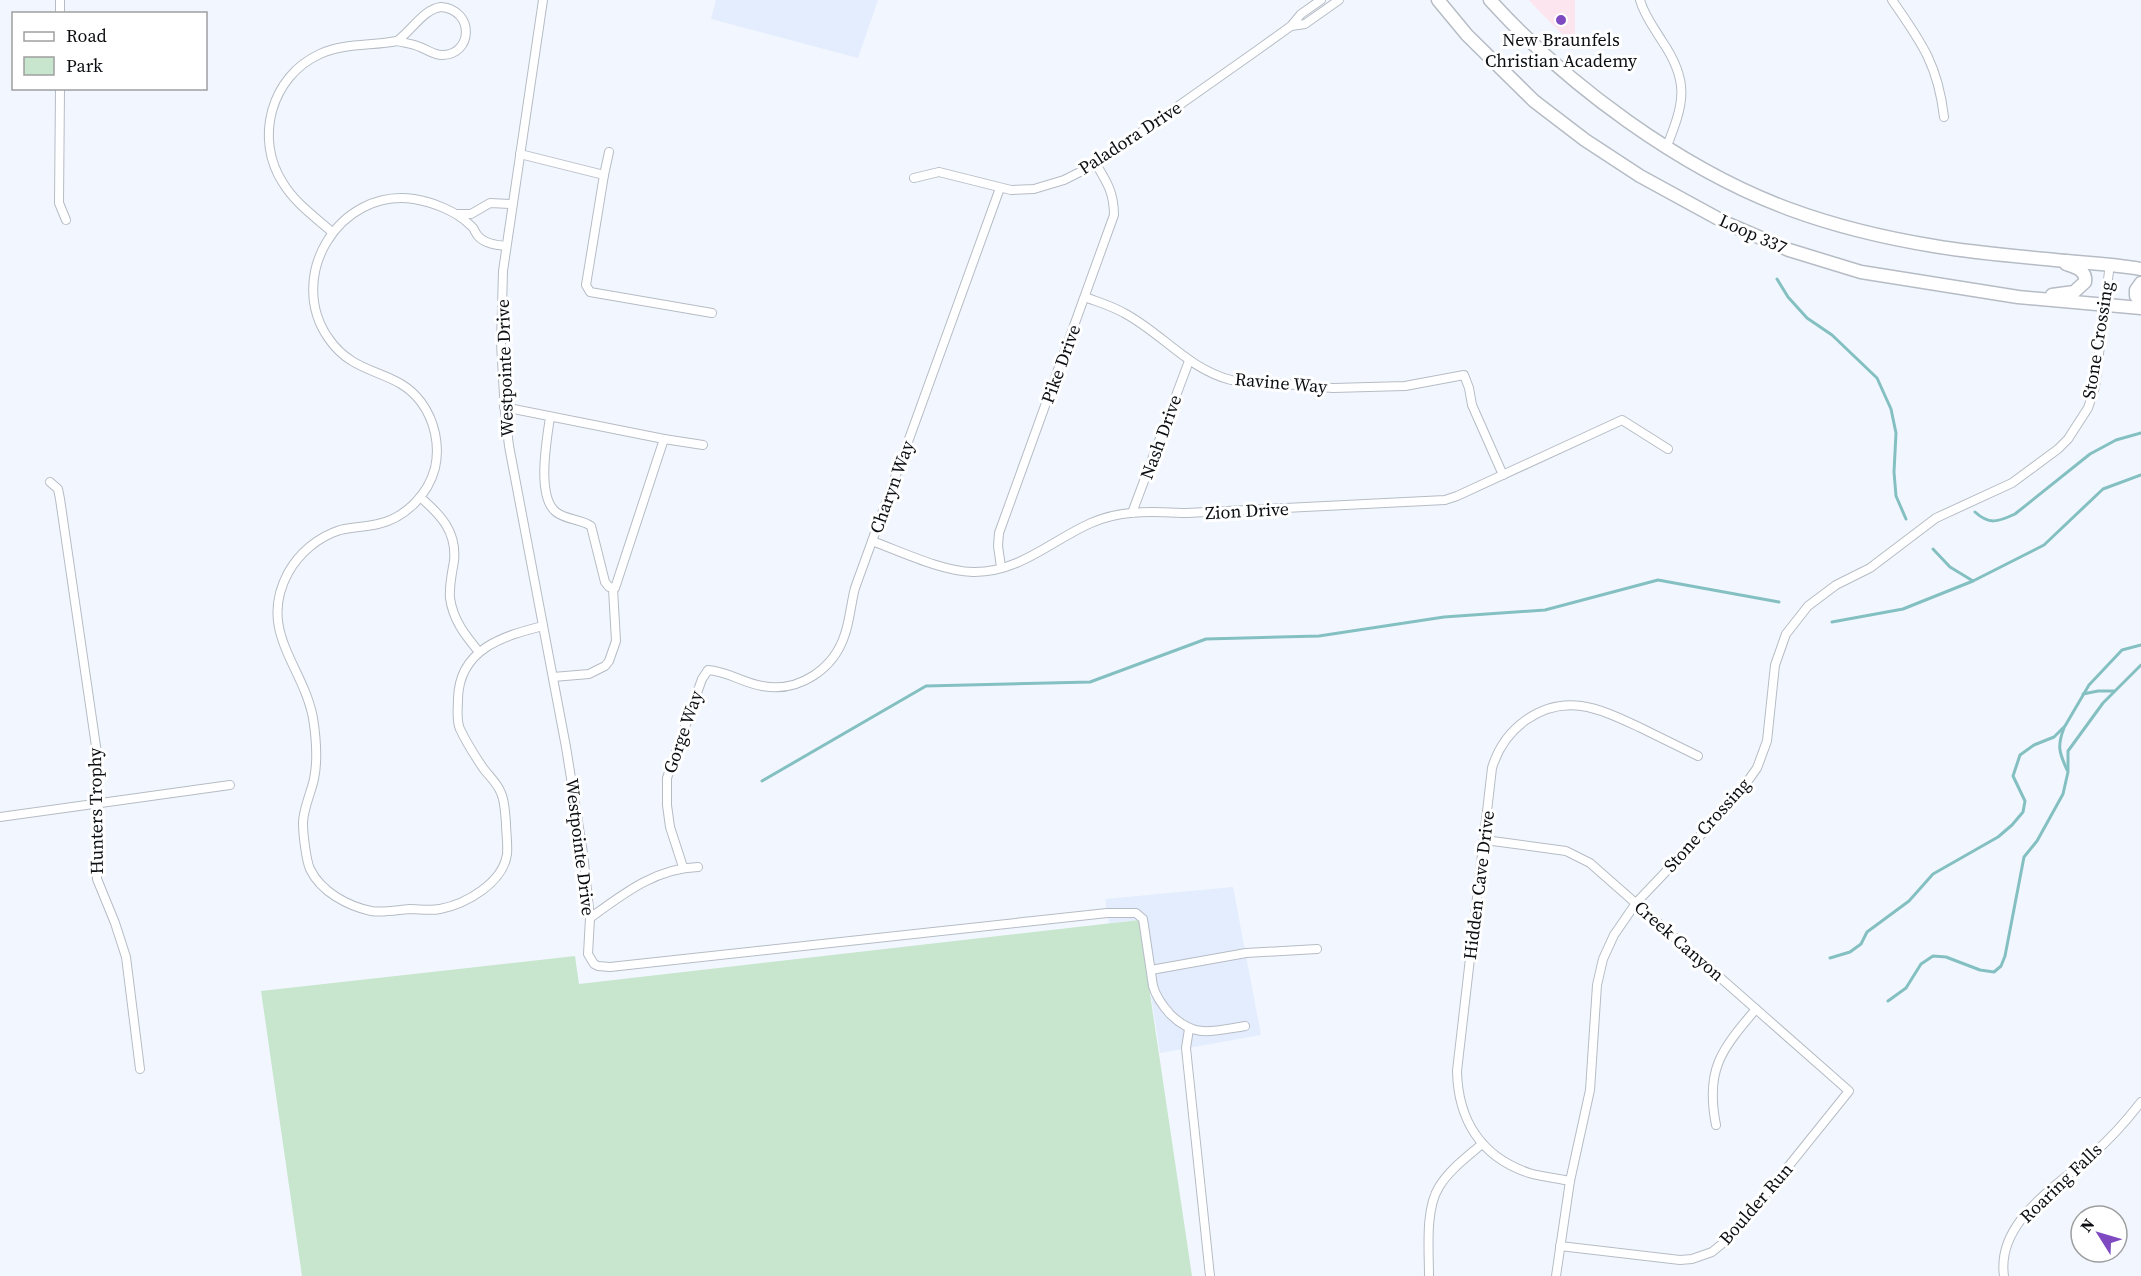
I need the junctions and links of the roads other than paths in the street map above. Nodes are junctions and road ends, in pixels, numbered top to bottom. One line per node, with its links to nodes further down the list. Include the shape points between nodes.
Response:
1 (543, 0): 14 (street, Westpointe Drive)
2 (1321, 0): 8 (street, Paladora Drive, via 1300,14)
3 (1339, 0): 8 (street, Paladora Drive, via 1305,24)
4 (1437, 0): 31 (main road, Loop 337, via 1534,101 1640,176 1726,223 1789,250 1861,272)
5 (1491, 0): 12 (main road, Loop 337, via 1534,45 1588,90)
6 (1640, 0): 12 (street, via 1673,57 1681,80 1682,101)
7 (1892, 0): 11 (street, via 1934,69)
8 (1291, 26): 15 (street, Paladora Drive)
9 (397, 41): 9 (street, via 436,54 449,54 463,42 465,24 454,9 435,8); 24 (street, via 346,46 320,54 293,72 275,100 269,142 278,176 292,196)
10 (60, 90): 22 (street, via 59,203)
11 (1944, 117)
12 (1667, 146): 26 (main road, Loop 337, via 1761,198 1817,219 1934,246)
13 (609, 152): 16 (street)
14 (520, 154): 16 (street); 19 (street, Westpointe Drive)
15 (1096, 164): 18 (street, Paladora Drive, via 1050,185 1023,190); 30 (street, Pike Drive, via 1114,200 1114,215)
16 (604, 175): 35 (street, via 586,285 590,292)
17 (914, 178): 18 (street, Paladora Drive, via 939,172)
18 (1000, 188): 46 (street, Charyn Way)
19 (512, 204): 20 (street, via 490,203); 25 (street, Westpointe Drive)
20 (477, 212): 21 (street); 23 (street)
21 (455, 214): 23 (street); 24 (street, via 425,201 389,199 358,210)
22 (66, 220)
23 (474, 229): 25 (street, via 485,241)
24 (332, 232): 44 (street, via 314,271 313,297 319,321 339,352 357,365 399,382 426,411 435,434 436,456 431,479)
25 (506, 246): 37 (street, Westpointe Drive, via 501,343)
26 (2057, 260): 27 (main road, Loop 337); 31 (main road, via 2081,270 2086,278 2083,285 2064,294)
27 (2110, 263): 28 (main road, Loop 337); 33 (street, Stone Crossing)
28 (2141, 269)
29 (2141, 284): 32 (main road, via 2136,290)
30 (1085, 297): 36 (street, Ravine Way, via 1125,313); 47 (street, Pike Drive, via 999,533)
31 (2018, 297): 33 (main road, Loop 337)
32 (2141, 302)
33 (2104, 305): 34 (main road, Loop 337); 60 (street, Stone Crossing, via 2095,387 2088,408 2068,439 2012,483 1936,518 1870,568 1836,585 1808,606 1786,634 1775,665 1767,741 1757,768 1735,799)
34 (2141, 308)
35 (712, 313)
36 (1189, 361): 42 (street, Ravine Way, via 1219,377 1241,382 1333,388 1405,386 1464,375 1472,405); 45 (street, Nash Drive)
37 (504, 406): 38 (street); 49 (street, Westpointe Drive)
38 (550, 417): 39 (street); 48 (street, via 544,464 551,506 560,515 591,526 605,582)
39 (664, 439): 40 (street); 48 (street)
40 (703, 445)
41 (1668, 449): 42 (street, Zion Drive, via 1622,420)
42 (1503, 475): 45 (street, Zion Drive, via 1445,500)
43 (50, 482): 55 (street, Hunters Trophy, via 58,489 62,509 99,767)
44 (420, 497): 50 (street, via 439,513 450,531 454,551 450,586 453,610 461,630); 50 (street, via 396,518 338,531 310,545 290,570 279,597 281,639 313,719 315,774 303,821 310,868 341,901 374,912 441,909 479,894 496,877 507,857 501,792 458,724 459,683)
45 (1132, 513): 47 (street, Zion Drive, via 1119,513 1091,523 1017,563)
46 (872, 541): 47 (street, Zion Drive, via 968,572); 51 (street, Charyn Way, via 855,588 846,632 827,666 795,684 770,687)
47 (1001, 567)
48 (613, 589): 52 (street, via 616,641 609,661 589,674)
49 (543, 626): 50 (street, via 500,639); 52 (street, Westpointe Drive)
50 (479, 652)
51 (708, 670): 58 (street, Gorge Way, via 667,778 670,827)
52 (553, 677): 61 (street, Westpointe Drive, via 584,853)
53 (1698, 756): 57 (street, Hidden Cave Drive, via 1601,710 1569,704 1538,712 1507,737 1496,755)
54 (230, 785): 55 (street)
55 (99, 803): 56 (street); 67 (street, Hunters Trophy, via 97,879 124,951)
56 (0, 817)
57 (1485, 840): 60 (street, Creek Canyon, via 1566,851 1590,863); 71 (street, Hidden Cave Drive, via 1457,1071 1460,1103)
58 (682, 867): 59 (street); 61 (street, via 638,885)
59 (698, 867)
60 (1636, 903): 64 (street, Creek Canyon); 72 (street, Stone Crossing, via 1607,949 1599,977 1590,1090)
61 (590, 918): 63 (street, Westpointe Drive, via 588,957 604,967 1136,913 1143,919)
62 (1317, 949): 63 (street, via 1245,953)
63 (1151, 970): 66 (street, Westpointe Drive, via 1158,999)
64 (1756, 1009): 68 (street, Creek Canyon); 70 (street, via 1734,1035 1714,1076 1711,1100)
65 (1245, 1026): 66 (street, via 1205,1032)
66 (1189, 1029): 74 (street, via 1186,1048)
67 (140, 1069)
68 (1849, 1091): 73 (street, Boulder Run, via 1734,1234 1712,1252 1668,1260)
69 (2141, 1102): 77 (street, Roaring Falls, via 2095,1152 2029,1210 2009,1243)
70 (1716, 1125)
71 (1482, 1144): 72 (street, Hidden Cave Drive, via 1517,1168); 75 (street, via 1437,1189 1431,1213)
72 (1570, 1181): 73 (street, Stone Crossing)
73 (1560, 1246): 76 (street, Stone Crossing)
74 (1210, 1276)
75 (1429, 1276)
76 (1556, 1276)
77 (2004, 1276)

